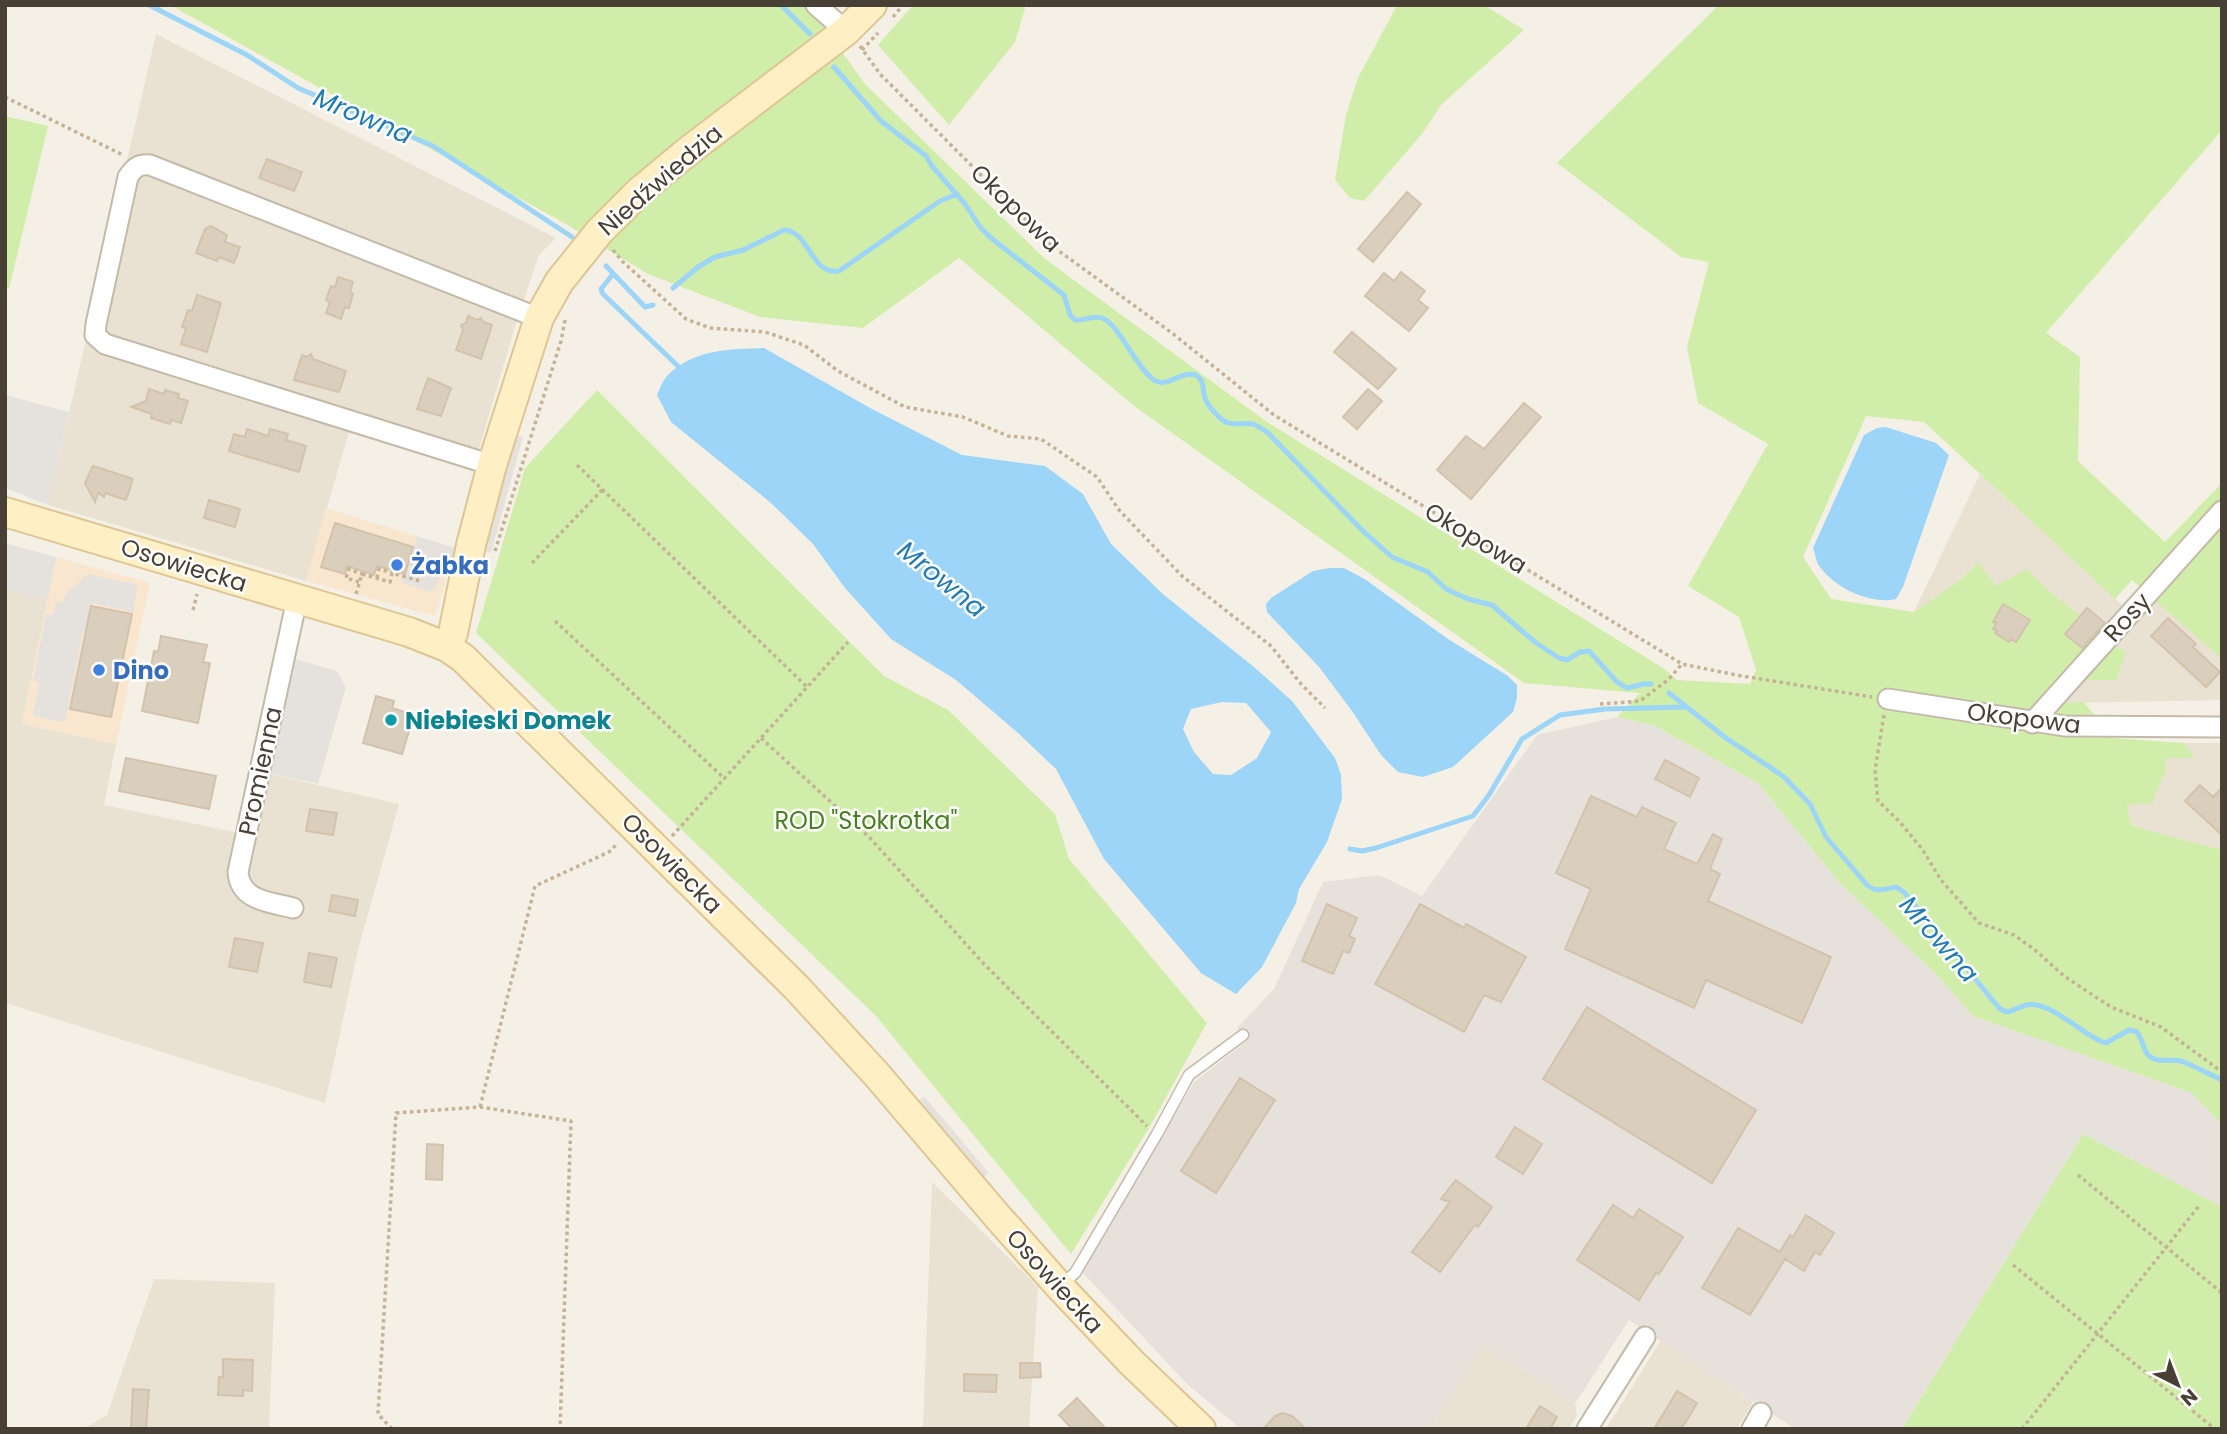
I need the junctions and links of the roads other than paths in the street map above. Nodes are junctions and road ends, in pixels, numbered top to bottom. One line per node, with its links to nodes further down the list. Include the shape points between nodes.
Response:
1 (816, 5): 3 (street)
2 (872, 5): 3 (street, Niedźwiedzia)
3 (855, 40): 4 (street, Niedźwiedzia, via 806,60 640,191 598,232 559,282)
4 (552, 318): 5 (street, Niedźwiedzia); 5 (street, via 150,165 134,168 128,177 99,311 96,335 105,344)
5 (492, 465): 9 (street, Niedźwiedzia)
6 (2222, 511): 11 (street, Rosy)
7 (5, 512): 8 (street, Osowiecka)
8 (297, 599): 9 (street, Osowiecka); 13 (street, Promienna, via 238,872 248,895)
9 (447, 646): 15 (street, Osowiecka, via 485,678 796,987)
10 (1888, 699): 11 (street, Okopowa)
11 (2032, 723): 12 (street, Okopowa)
12 (2222, 727)
13 (293, 908)
14 (1243, 1035): 15 (lane, via 1189,1075 1075,1273)
15 (1060, 1287): 17 (street, Osowiecka)
16 (1645, 1337): 18 (street)
17 (1200, 1429)
18 (1587, 1429)

